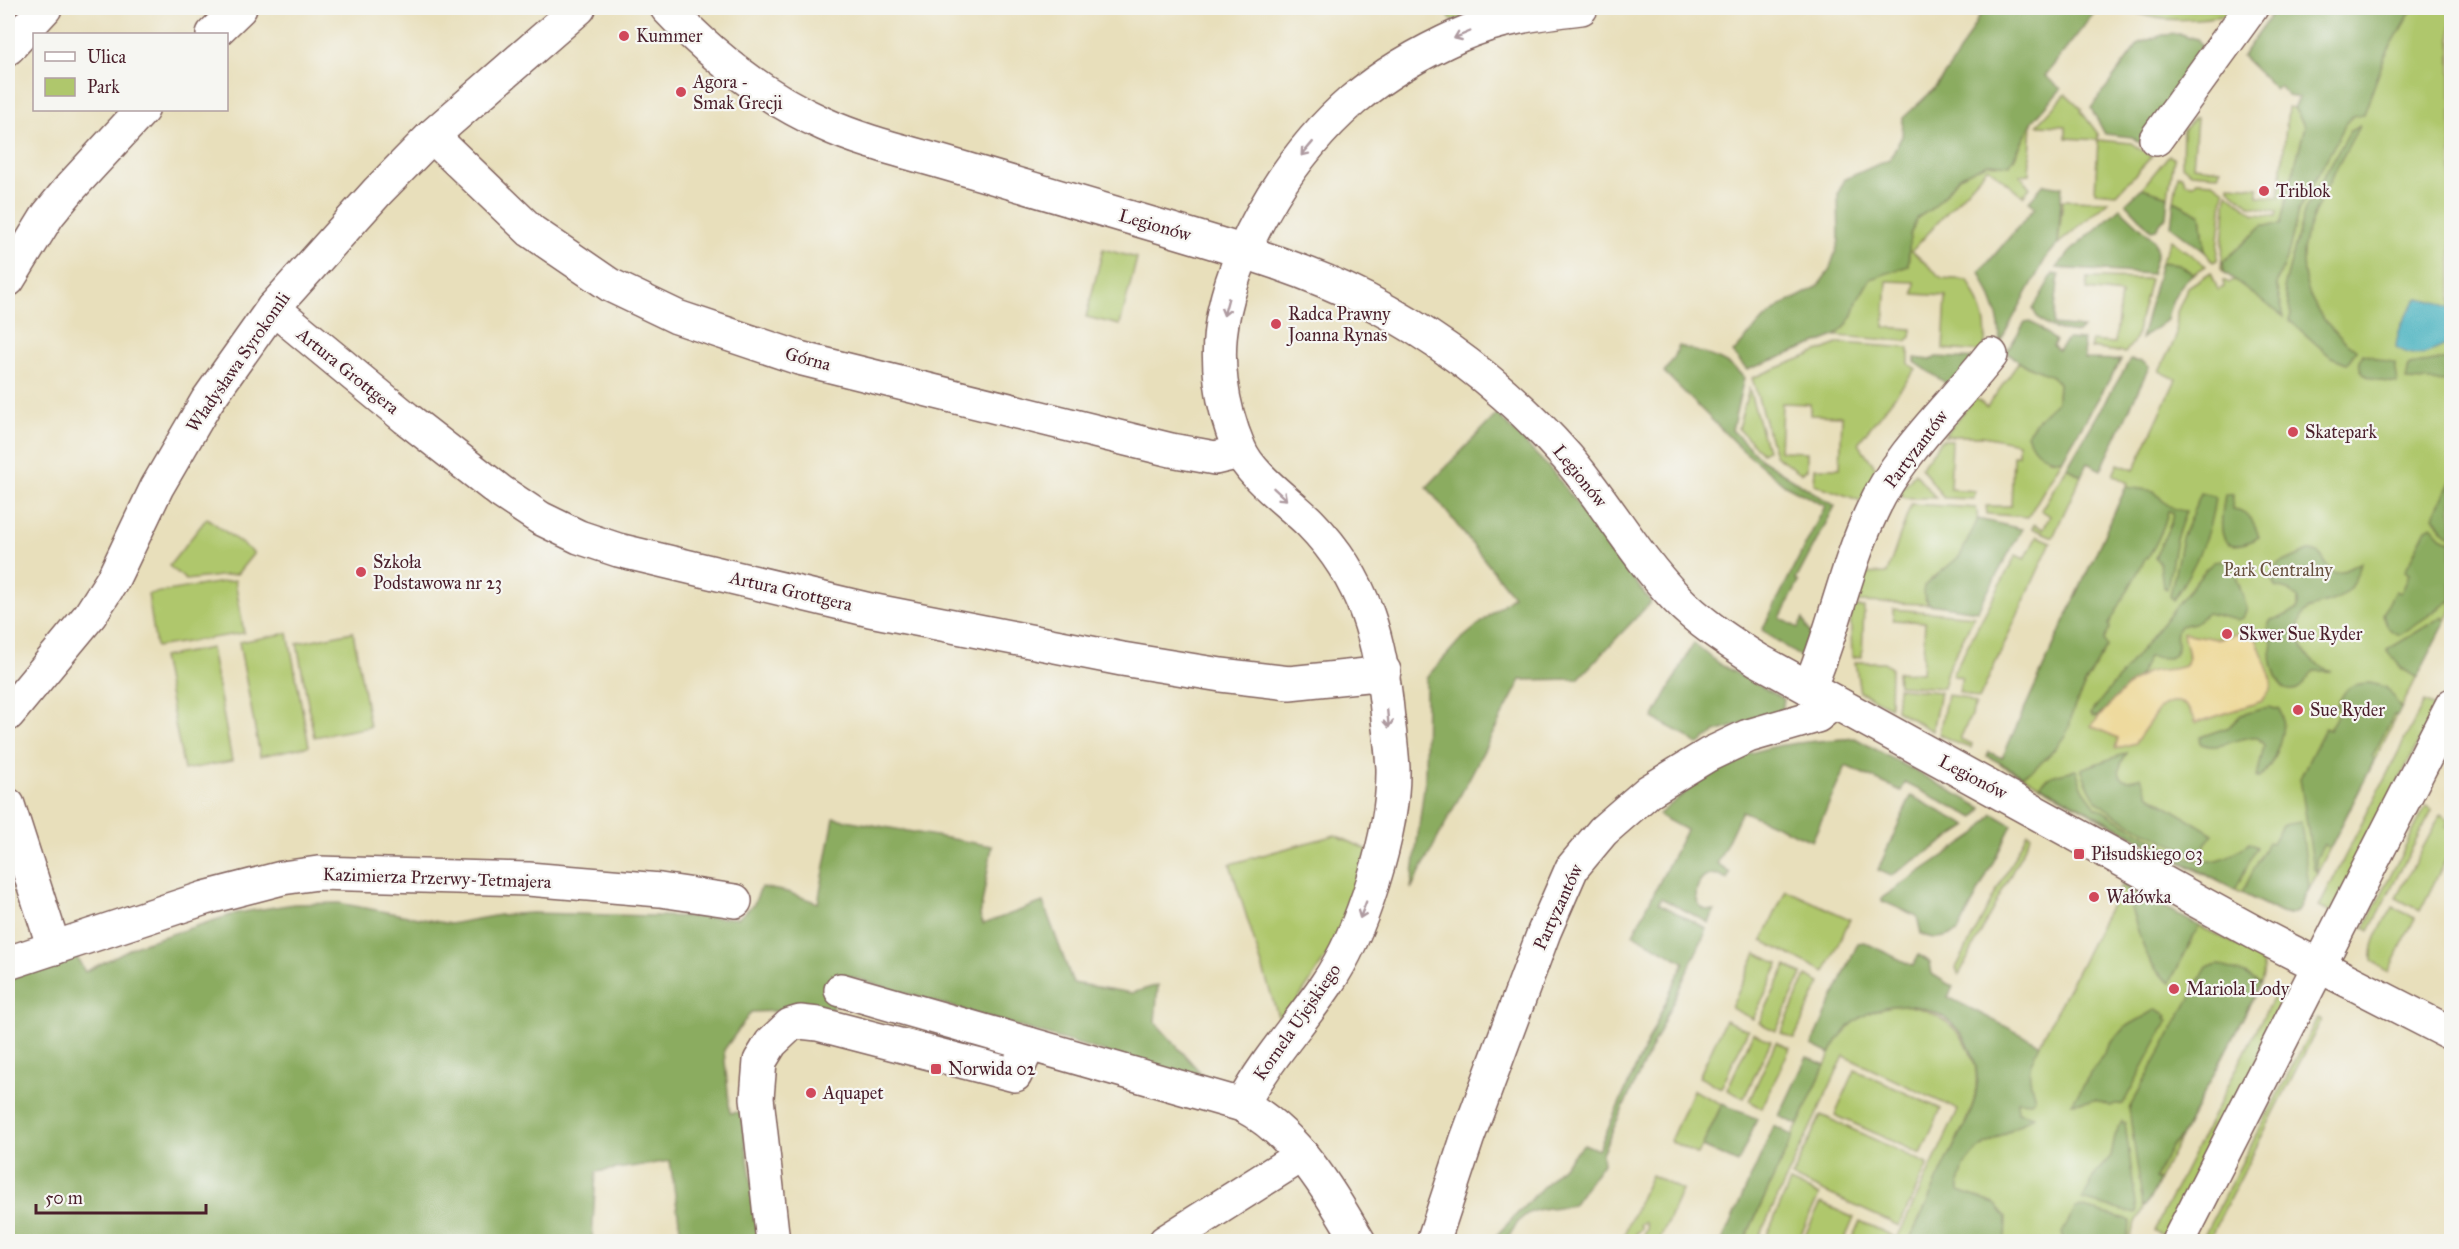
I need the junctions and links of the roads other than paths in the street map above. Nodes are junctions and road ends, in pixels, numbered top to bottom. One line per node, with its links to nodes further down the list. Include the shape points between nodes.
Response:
1 (45, 8): 9 (street)
2 (240, 8): 8 (street)
3 (579, 8): 11 (street, Władysława Syrokomli)
4 (667, 8): 13 (street, Legionów, via 718,58 784,103 824,124 889,147)
5 (1581, 8): 7 (street, Kornela Ujejskiego)
6 (2251, 8): 12 (street)
7 (1538, 10): 13 (street, Kornela Ujejskiego, one-way to 13, via 1460,35 1423,53 1353,100 1280,184)
8 (214, 33)
9 (8, 48)
10 (141, 111): 14 (street, via 54,208)
11 (432, 136): 15 (street, Władysława Syrokomli); 17 (street, Górna, via 531,231 610,285 677,316 799,358 1171,450 1215,458)
12 (2156, 139)
13 (1245, 252): 17 (street, Kornela Ujejskiego, one-way to 17, via 1224,312 1219,350 1221,389); 19 (street, Legionów, via 1311,274 1367,301 1473,368 1567,457 1676,598 1731,643)
14 (8, 280)
15 (273, 308): 18 (street, Artura Grottgera, via 501,492 540,518 618,550 870,610 1210,673 1289,683); 21 (street, Władysława Syrokomli, via 207,401 90,615)
16 (1991, 356): 19 (street, Partyzantów, via 1894,472 1872,511 1818,666)
17 (1240, 452): 18 (street, Kornela Ujejskiego, one-way to 18, via 1337,554 1371,621)
18 (1384, 670): 30 (street, Kornela Ujejskiego, one-way to 30, via 1393,769 1389,807 1369,894 1350,944 1328,983 1257,1076)
19 (1822, 695): 26 (street, Legionów); 35 (street, Partyzantów, via 1817,716 1748,736 1649,791 1603,831 1572,868 1516,1007)
20 (2451, 705): 26 (street)
21 (8, 714)
22 (8, 805): 24 (street)
23 (735, 901): 24 (street, Kazimierza Przerwy-Tetmajera, via 660,890 528,879 318,873 205,898)
24 (54, 948): 25 (street, Kazimierza Przerwy-Tetmajera)
25 (8, 963)
26 (2319, 966): 28 (street, Legionów); 36 (street)
27 (841, 990): 29 (street)
28 (2451, 1034)
29 (1029, 1044): 30 (street); 32 (street, via 1015,1075 818,1024 800,1022 784,1029 760,1061 758,1078)
30 (1242, 1105): 31 (street, via 1260,1114)
31 (1302, 1155): 33 (street); 34 (street)
32 (773, 1242)
33 (1165, 1242)
34 (1359, 1242)
35 (1433, 1242)
36 (2178, 1242)

